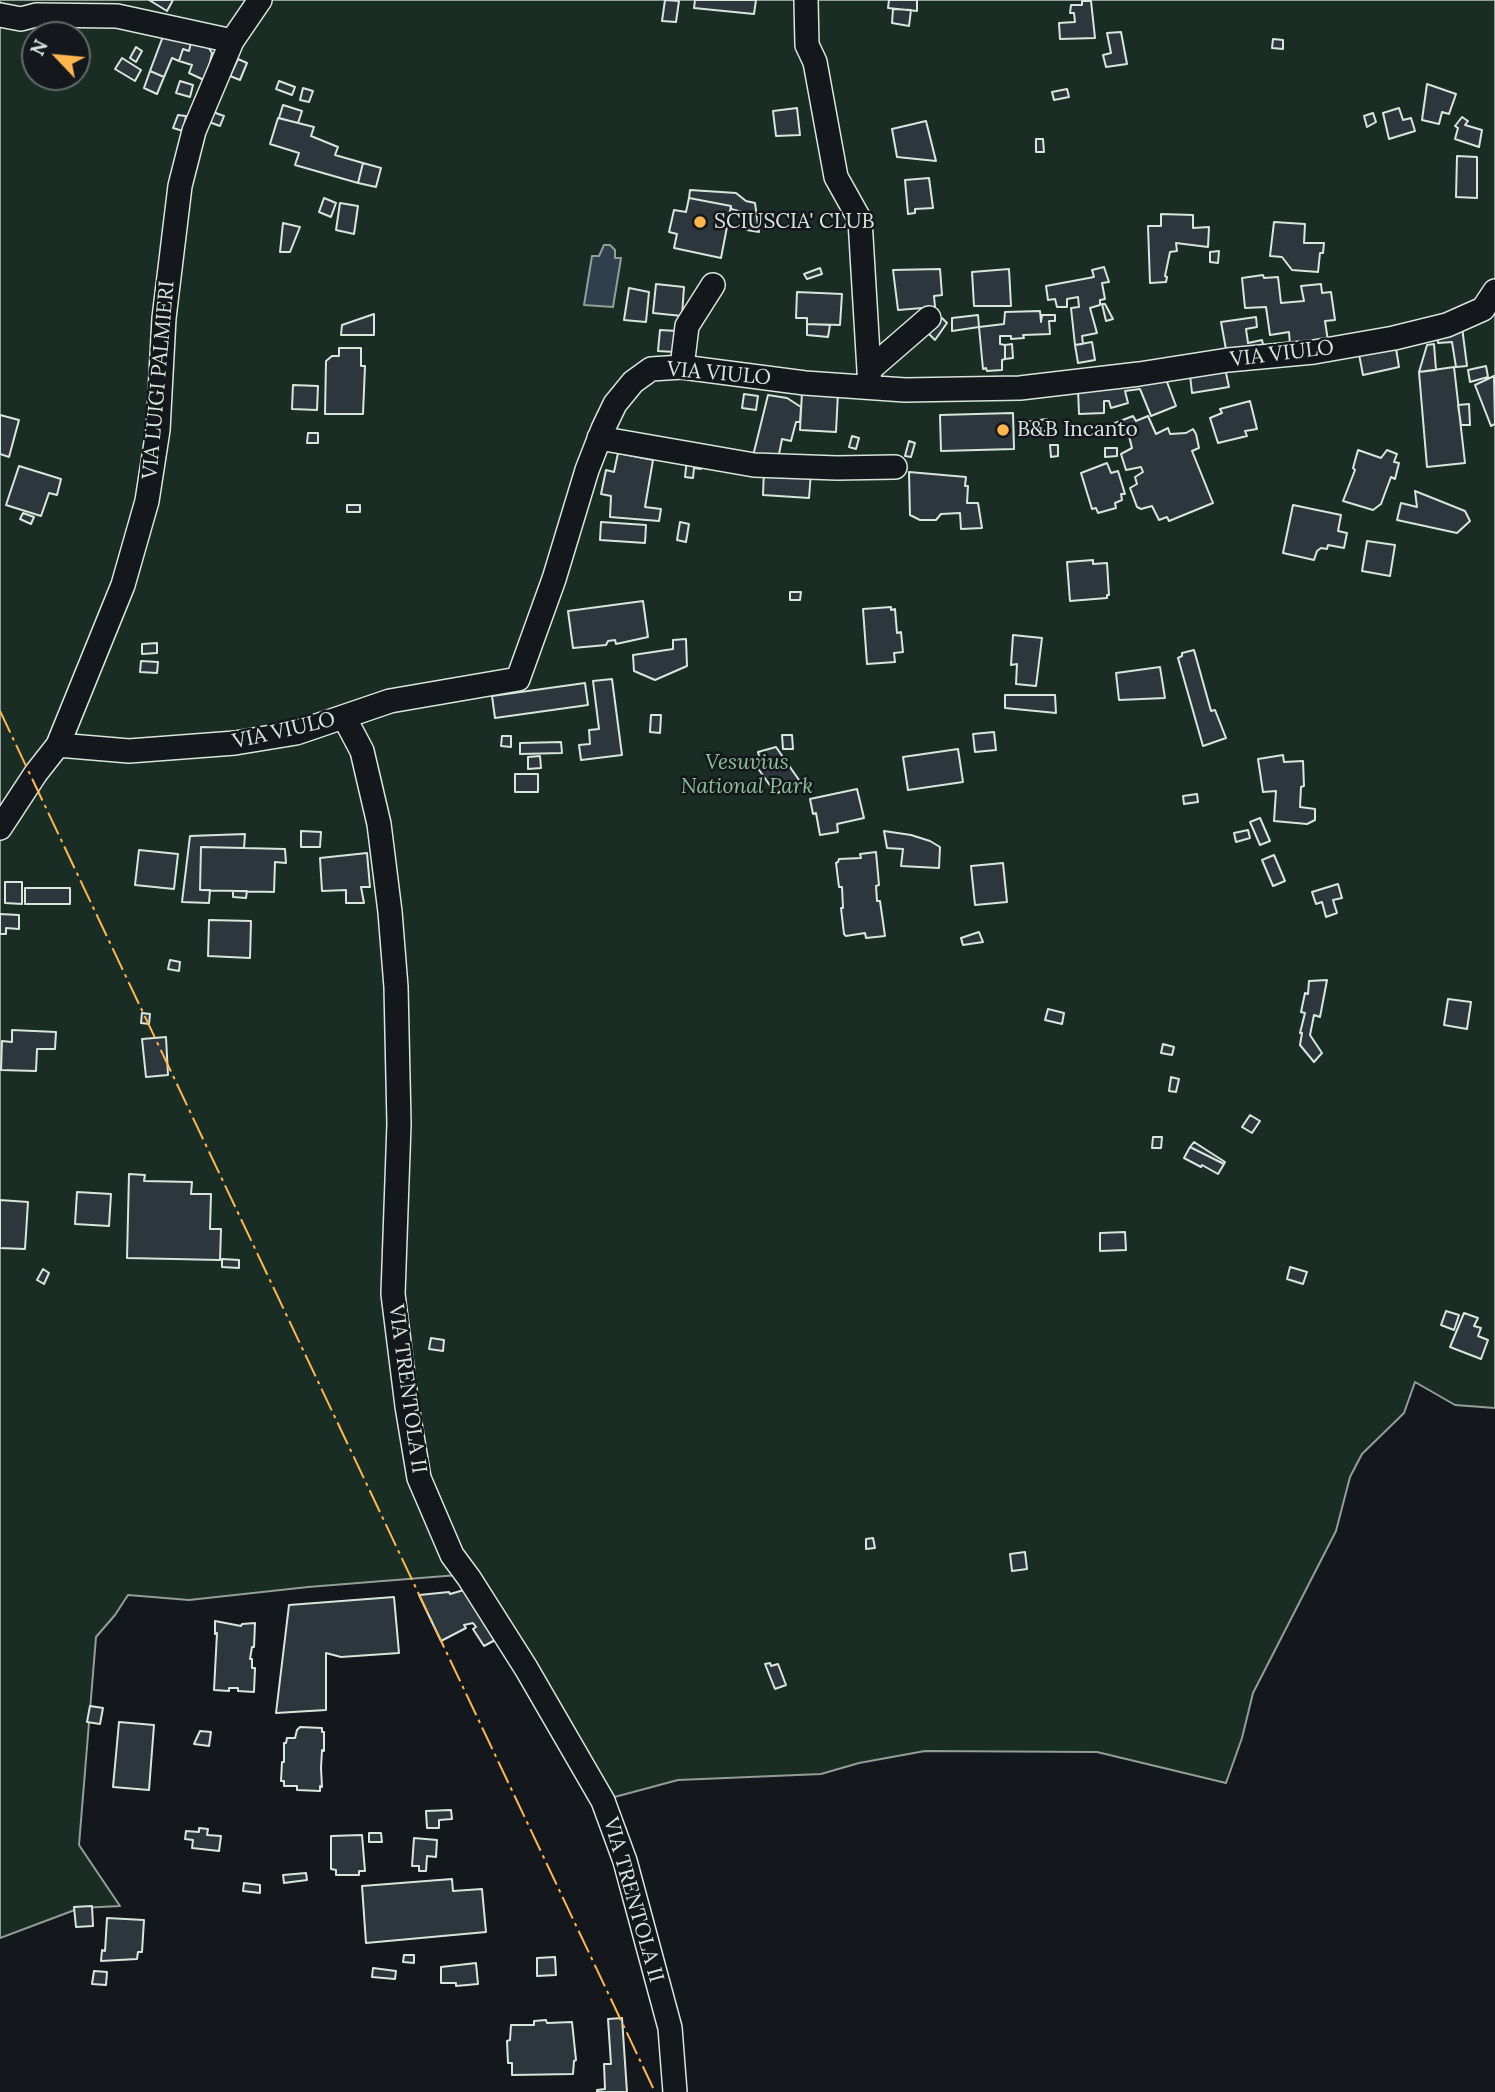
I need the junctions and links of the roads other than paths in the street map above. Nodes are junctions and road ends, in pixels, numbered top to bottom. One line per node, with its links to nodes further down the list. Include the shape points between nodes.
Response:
1 (260, 0): 4 (street, VIA LUIGI PALMIERI)
2 (807, 0): 9 (street, via 807,45 815,62 836,177 860,220)
3 (0, 15): 4 (street, via 20,19 36,15 117,16)
4 (232, 41): 13 (street, VIA LUIGI PALMIERI, via 194,131 180,186 164,318 158,430 147,501 123,585)
5 (713, 285): 8 (street, via 687,326)
6 (1495, 291): 9 (street, VIA VIULO, via 1483,309 1447,325 1314,352 1020,388 905,390)
7 (929, 318): 9 (street)
8 (682, 367): 9 (street, VIA VIULO, via 805,383); 10 (street, VIA VIULO, via 651,369 633,382 615,404)
9 (870, 379)
10 (599, 438): 11 (street, via 754,465); 12 (street, VIA VIULO, via 518,679 390,701)
11 (895, 467)
12 (344, 717): 13 (street, VIA VIULO, via 296,733 193,748 129,751); 15 (street, VIA TRENTOLA II, via 365,763 379,824 390,912 400,1124 393,1294 419,1478 452,1555 526,1668 603,1801 625,1861 670,2028)
13 (58, 745): 14 (street, VIA LUIGI PALMIERI)
14 (0, 828)
15 (675, 2092)

